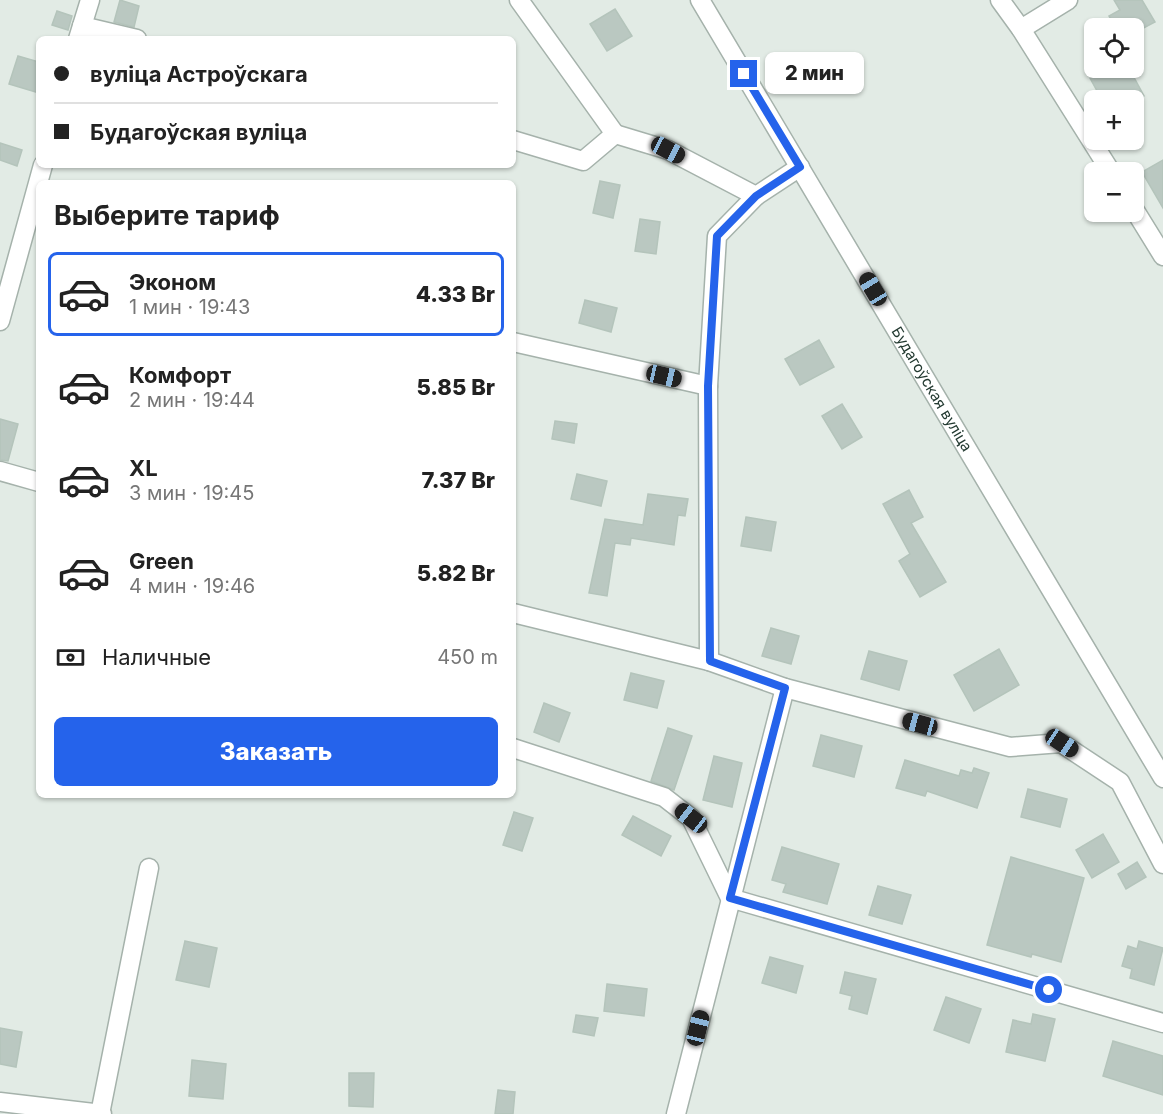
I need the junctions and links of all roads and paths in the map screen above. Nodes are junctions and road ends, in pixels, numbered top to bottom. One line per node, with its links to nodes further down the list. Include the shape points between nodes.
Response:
1 (90, 0): 7 (street)
2 (519, 0): 9 (street)
3 (700, 0): 12 (street, Будагоўская вуліца)
4 (1000, 0): 6 (street)
5 (1068, 0): 6 (street)
6 (1021, 28): 11 (street)
7 (80, 33): 8 (street)
8 (108, 36)
9 (615, 134): 10 (street, via 583,161); 14 (street, via 668,150)
10 (516, 141)
11 (1105, 162)
12 (800, 167): 14 (street); 26 (street, Будагоўская вуліца)
13 (36, 190): 17 (street)
14 (756, 196): 19 (street, via 717,236)
15 (1143, 222): 16 (street)
16 (1161, 248)
17 (0, 321)
18 (516, 343): 19 (street)
19 (708, 386): 23 (street)
20 (0, 471): 21 (street)
21 (36, 481)
22 (516, 614): 23 (street)
23 (710, 661): 24 (street)
24 (785, 688): 27 (street, via 1010,747 1062,743 1120,782); 29 (street)
25 (516, 749): 29 (street, via 664,797 691,818)
26 (1163, 778)
27 (1163, 864)
28 (149, 868): 32 (street)
29 (730, 898): 30 (street); 33 (street)
30 (1163, 1023)
31 (0, 1102): 32 (street)
32 (101, 1114)
33 (676, 1114)

